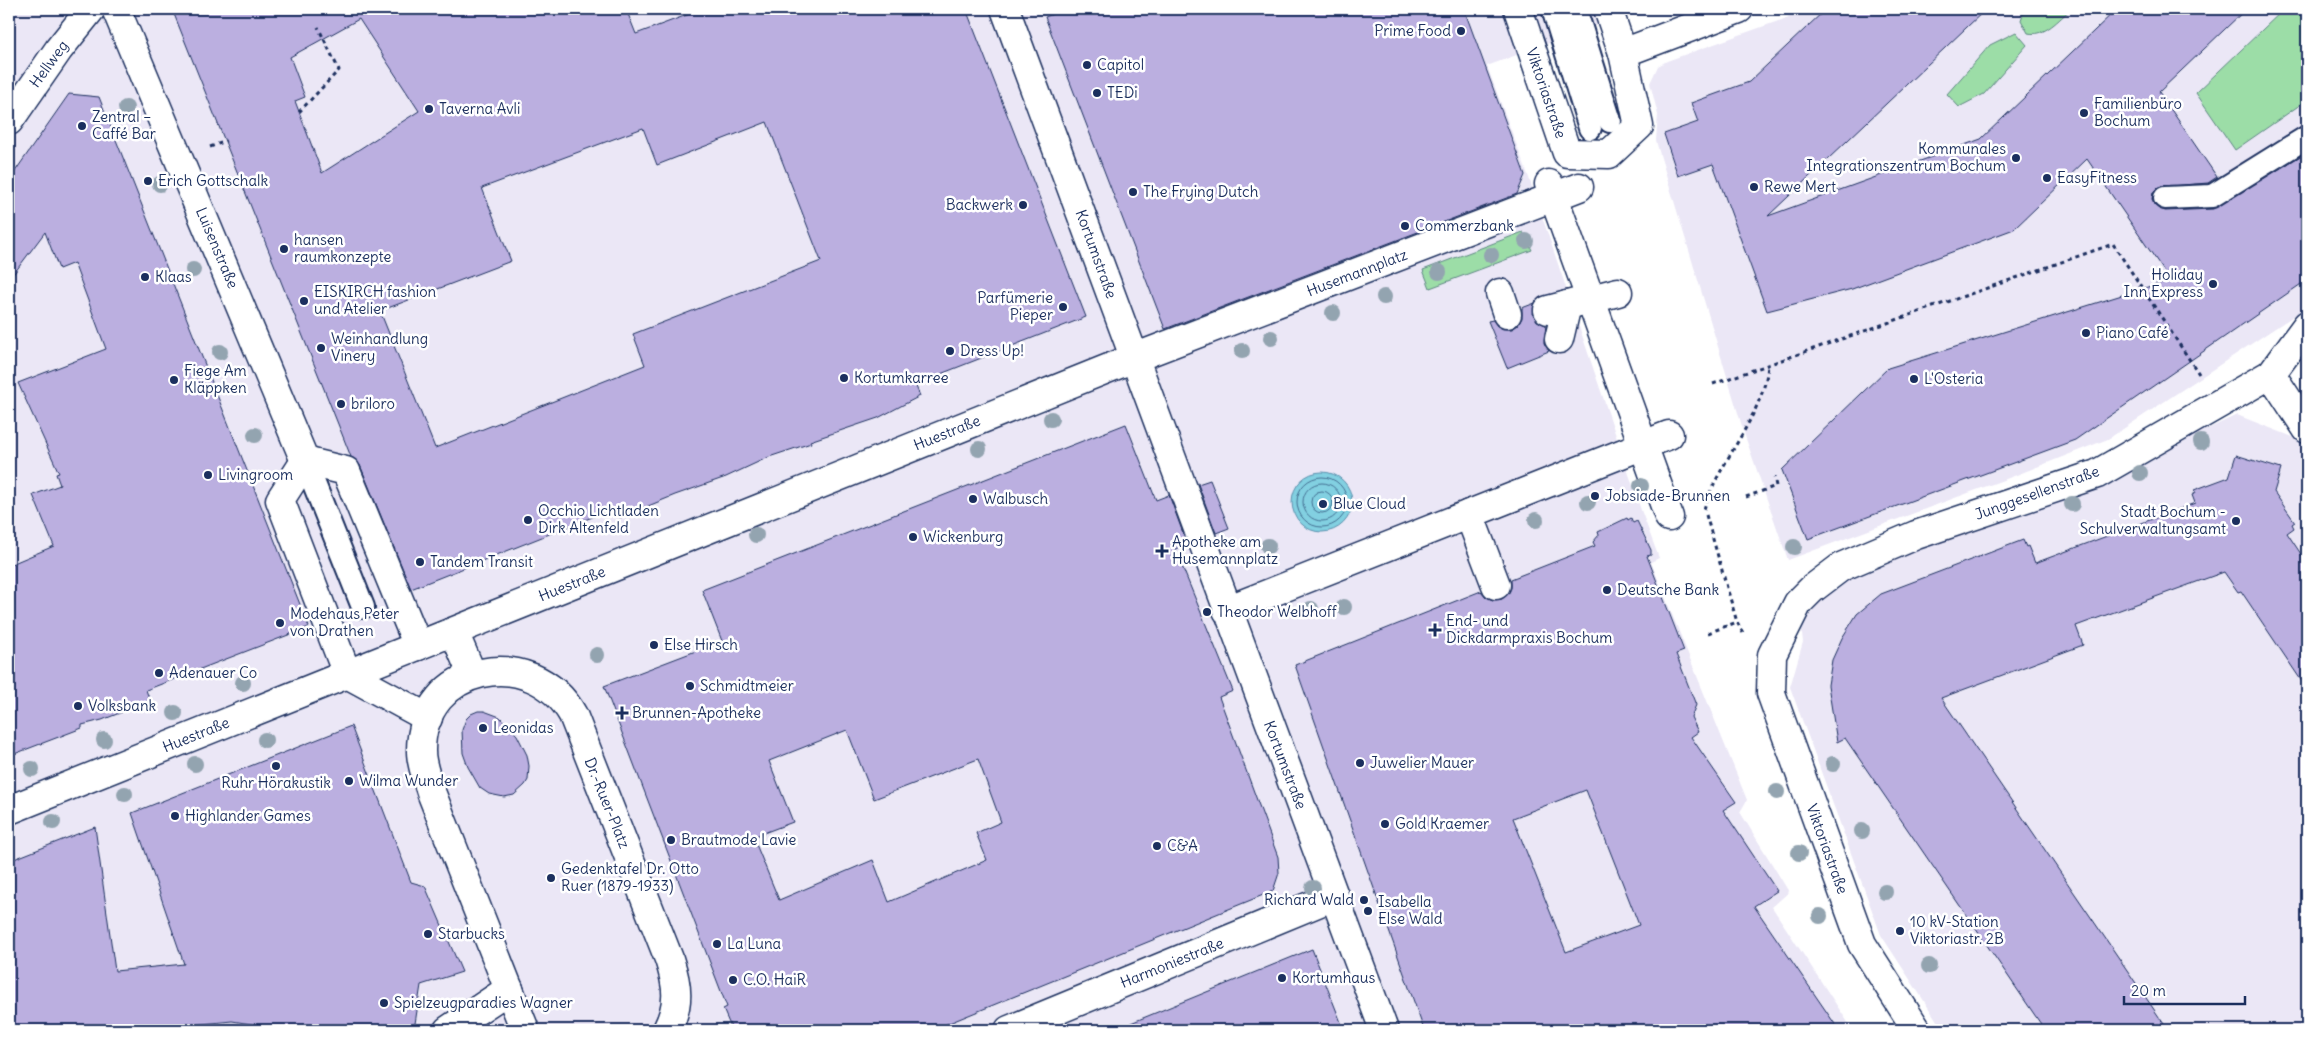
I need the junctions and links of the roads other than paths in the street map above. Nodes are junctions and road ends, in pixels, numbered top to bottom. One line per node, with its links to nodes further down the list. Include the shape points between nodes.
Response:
1 (91, 9): 10 (street, Hellweg, via 58,49)
2 (116, 9): 22 (street, Luisenstraße)
3 (1005, 9): 17 (street, Kortumstraße)
4 (1518, 9): 9 (street, Viktoriastraße, via 1567,153 1609,154 1639,126)
5 (1553, 9): 6 (lane, via 1600,125)
6 (1575, 9)
7 (1608, 9): 9 (street, Viktoriastraße)
8 (1739, 9): 9 (street)
9 (1623, 53)
10 (9, 121)
11 (2307, 137): 12 (lane, via 2212,196)
12 (2165, 198)
13 (1618, 292): 14 (street)
14 (1569, 305): 16 (street); 17 (street, Husemannplatz, via 1564,192); 21 (street)
15 (2307, 325): 18 (street, Junggesellenstraße)
16 (1560, 339)
17 (1134, 358): 27 (street, Kortumstraße, via 1191,498); 28 (street, Huestraße)
18 (2271, 374): 19 (street); 30 (street, Junggesellenstraße, via 2097,474 1916,535 1841,567 1798,603)
19 (2307, 429)
20 (1669, 435): 21 (street)
21 (1644, 445): 23 (street); 24 (street)
22 (305, 461): 26 (lane); 29 (street, via 346,471); 31 (street, via 280,500)
23 (1469, 514): 25 (street); 27 (street, via 1434,538)
24 (1670, 517)
25 (1496, 585)
26 (364, 607)
27 (1227, 610): 35 (street, Kortumstraße)
28 (454, 632): 29 (street, Huestraße); 32 (street)
29 (418, 646): 31 (street, Huestraße)
30 (1772, 655): 42 (street, Viktoriastraße, via 1771,693 1862,944)
31 (347, 674): 33 (street); 34 (street, Huestraße)
32 (472, 674): 33 (street, Dr.-Ruer-Platz, via 450,688); 39 (street, Dr.-Ruer-Platz, via 504,670 533,677 564,699 573,715 678,985)
33 (428, 718): 36 (street, Dr.-Ruer-Platz, via 421,751 426,775)
34 (9, 810)
35 (1334, 896): 40 (street, Harmoniestraße); 41 (street, Kortumstraße)
36 (509, 989): 37 (street); 38 (street, Dr.-Ruer-Platz)
37 (448, 1030)
38 (525, 1030)
39 (667, 1030)
40 (1009, 1030)
41 (1384, 1030)
42 (1917, 1030)

